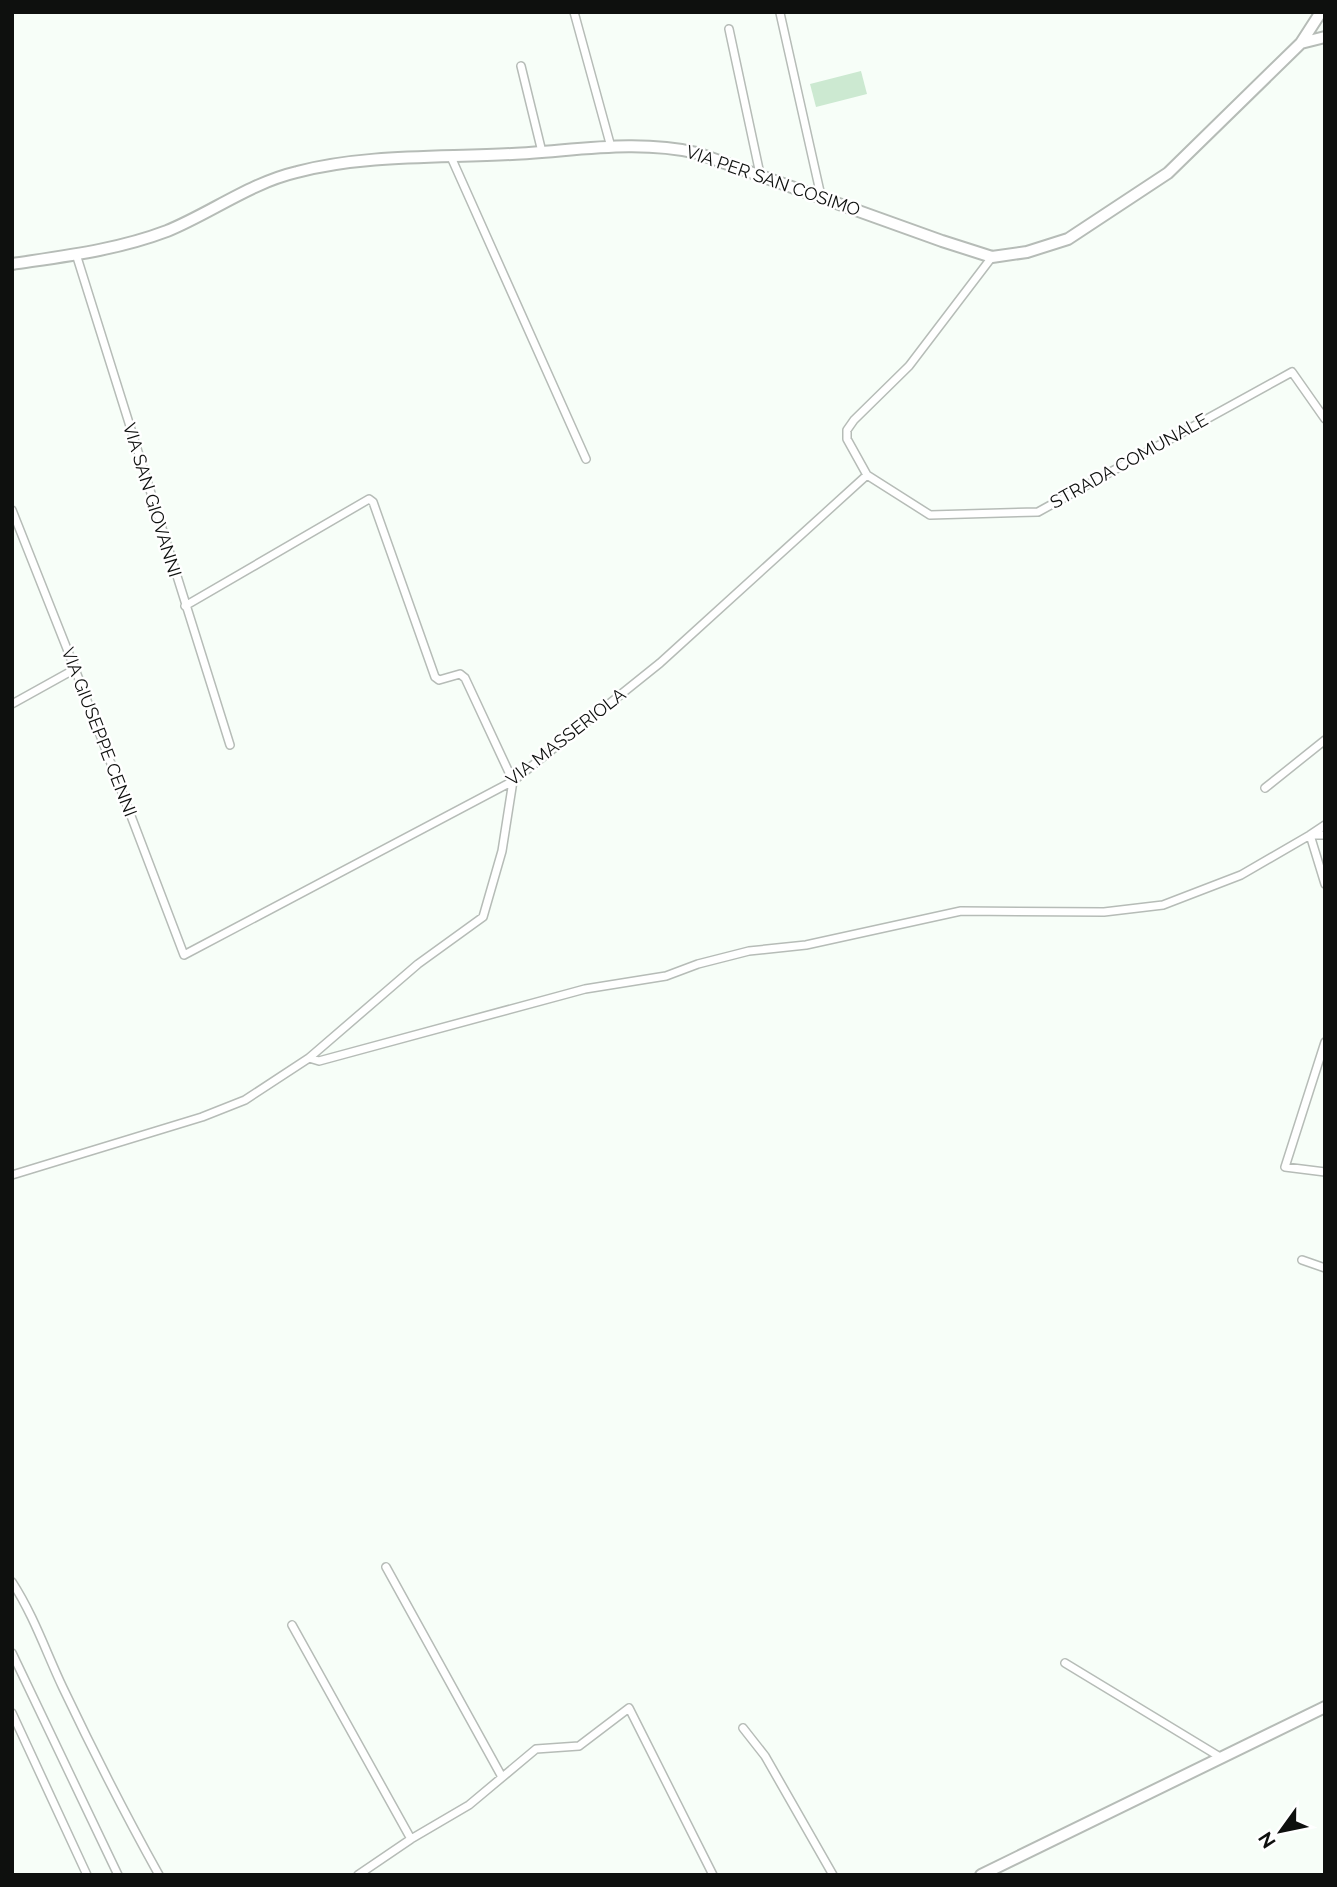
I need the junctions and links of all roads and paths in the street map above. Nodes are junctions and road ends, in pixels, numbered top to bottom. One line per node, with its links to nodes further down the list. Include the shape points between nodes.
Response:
1 (574, 12): 8 (street)
2 (780, 12): 12 (street)
3 (1321, 12): 6 (street, VIA PER SAN COSIMO)
4 (729, 30): 11 (street)
5 (1325, 37): 6 (street)
6 (1301, 43): 14 (street, VIA PER SAN COSIMO, via 1168,173 1068,239)
7 (521, 66): 9 (street)
8 (611, 147): 9 (street, VIA PER SAN COSIMO); 11 (street, VIA PER SAN COSIMO, via 681,149)
9 (542, 152): 10 (street, VIA PER SAN COSIMO)
10 (451, 157): 13 (street, VIA PER SAN COSIMO, via 330,165 296,172 260,184 169,230 120,247); 19 (street)
11 (760, 174): 12 (street, VIA PER SAN COSIMO)
12 (821, 196): 14 (street, VIA PER SAN COSIMO)
13 (76, 254): 15 (street, VIA PER SAN COSIMO); 22 (street, VIA SAN GIOVANNI)
14 (992, 257): 20 (street, STRADA COMUNALE, via 909,366 847,430 847,439)
15 (12, 264)
16 (1325, 400): 17 (street)
17 (1315, 406): 18 (street); 20 (street, STRADA COMUNALE, via 1292,372 1038,512 935,517)
18 (1325, 419)
19 (586, 459)
20 (867, 475): 27 (street, VIA MASSERIOLA, via 660,663)
21 (12, 510): 23 (street, VIA GIUSEPPE CENNI)
22 (185, 606): 26 (street, VIA SAN GIOVANNI); 27 (street, via 369,499 435,677 460,674 465,678)
23 (75, 668): 24 (street); 33 (street, VIA GIUSEPPE CENNI)
24 (12, 704)
25 (1325, 740): 28 (street)
26 (230, 745)
27 (513, 781): 33 (street, VIA MASSERIOLA); 35 (street, via 502,851 483,917 418,964)
28 (1265, 788)
29 (1325, 825): 30 (street)
30 (1310, 835): 31 (street); 32 (street); 35 (street, via 1241,875 1163,905 1104,912 961,911 806,944 749,951 666,976 585,989 319,1061)
31 (1325, 835)
32 (1325, 884)
33 (184, 955)
34 (1325, 1042): 36 (street)
35 (309, 1058): 38 (street, via 245,1100 202,1117)
36 (1321, 1071): 37 (street, via 1286,1167)
37 (1325, 1172)
38 (12, 1175)
39 (1302, 1260): 40 (street)
40 (1325, 1268)
41 (386, 1567): 50 (street)
42 (12, 1582): 54 (street, via 30,1609 69,1700)
43 (292, 1625): 51 (street)
44 (12, 1653): 53 (street)
45 (1065, 1663): 49 (street)
46 (1325, 1707): 49 (street)
47 (12, 1713): 52 (street)
48 (743, 1728): 57 (street, via 765,1756)
49 (1220, 1758): 58 (street)
50 (502, 1777): 51 (street, via 469,1805); 56 (street, via 537,1749 579,1746 629,1708)
51 (411, 1839): 55 (street)
52 (88, 1875)
53 (118, 1875)
54 (159, 1875)
55 (358, 1875)
56 (713, 1875)
57 (834, 1875)
58 (981, 1875)

